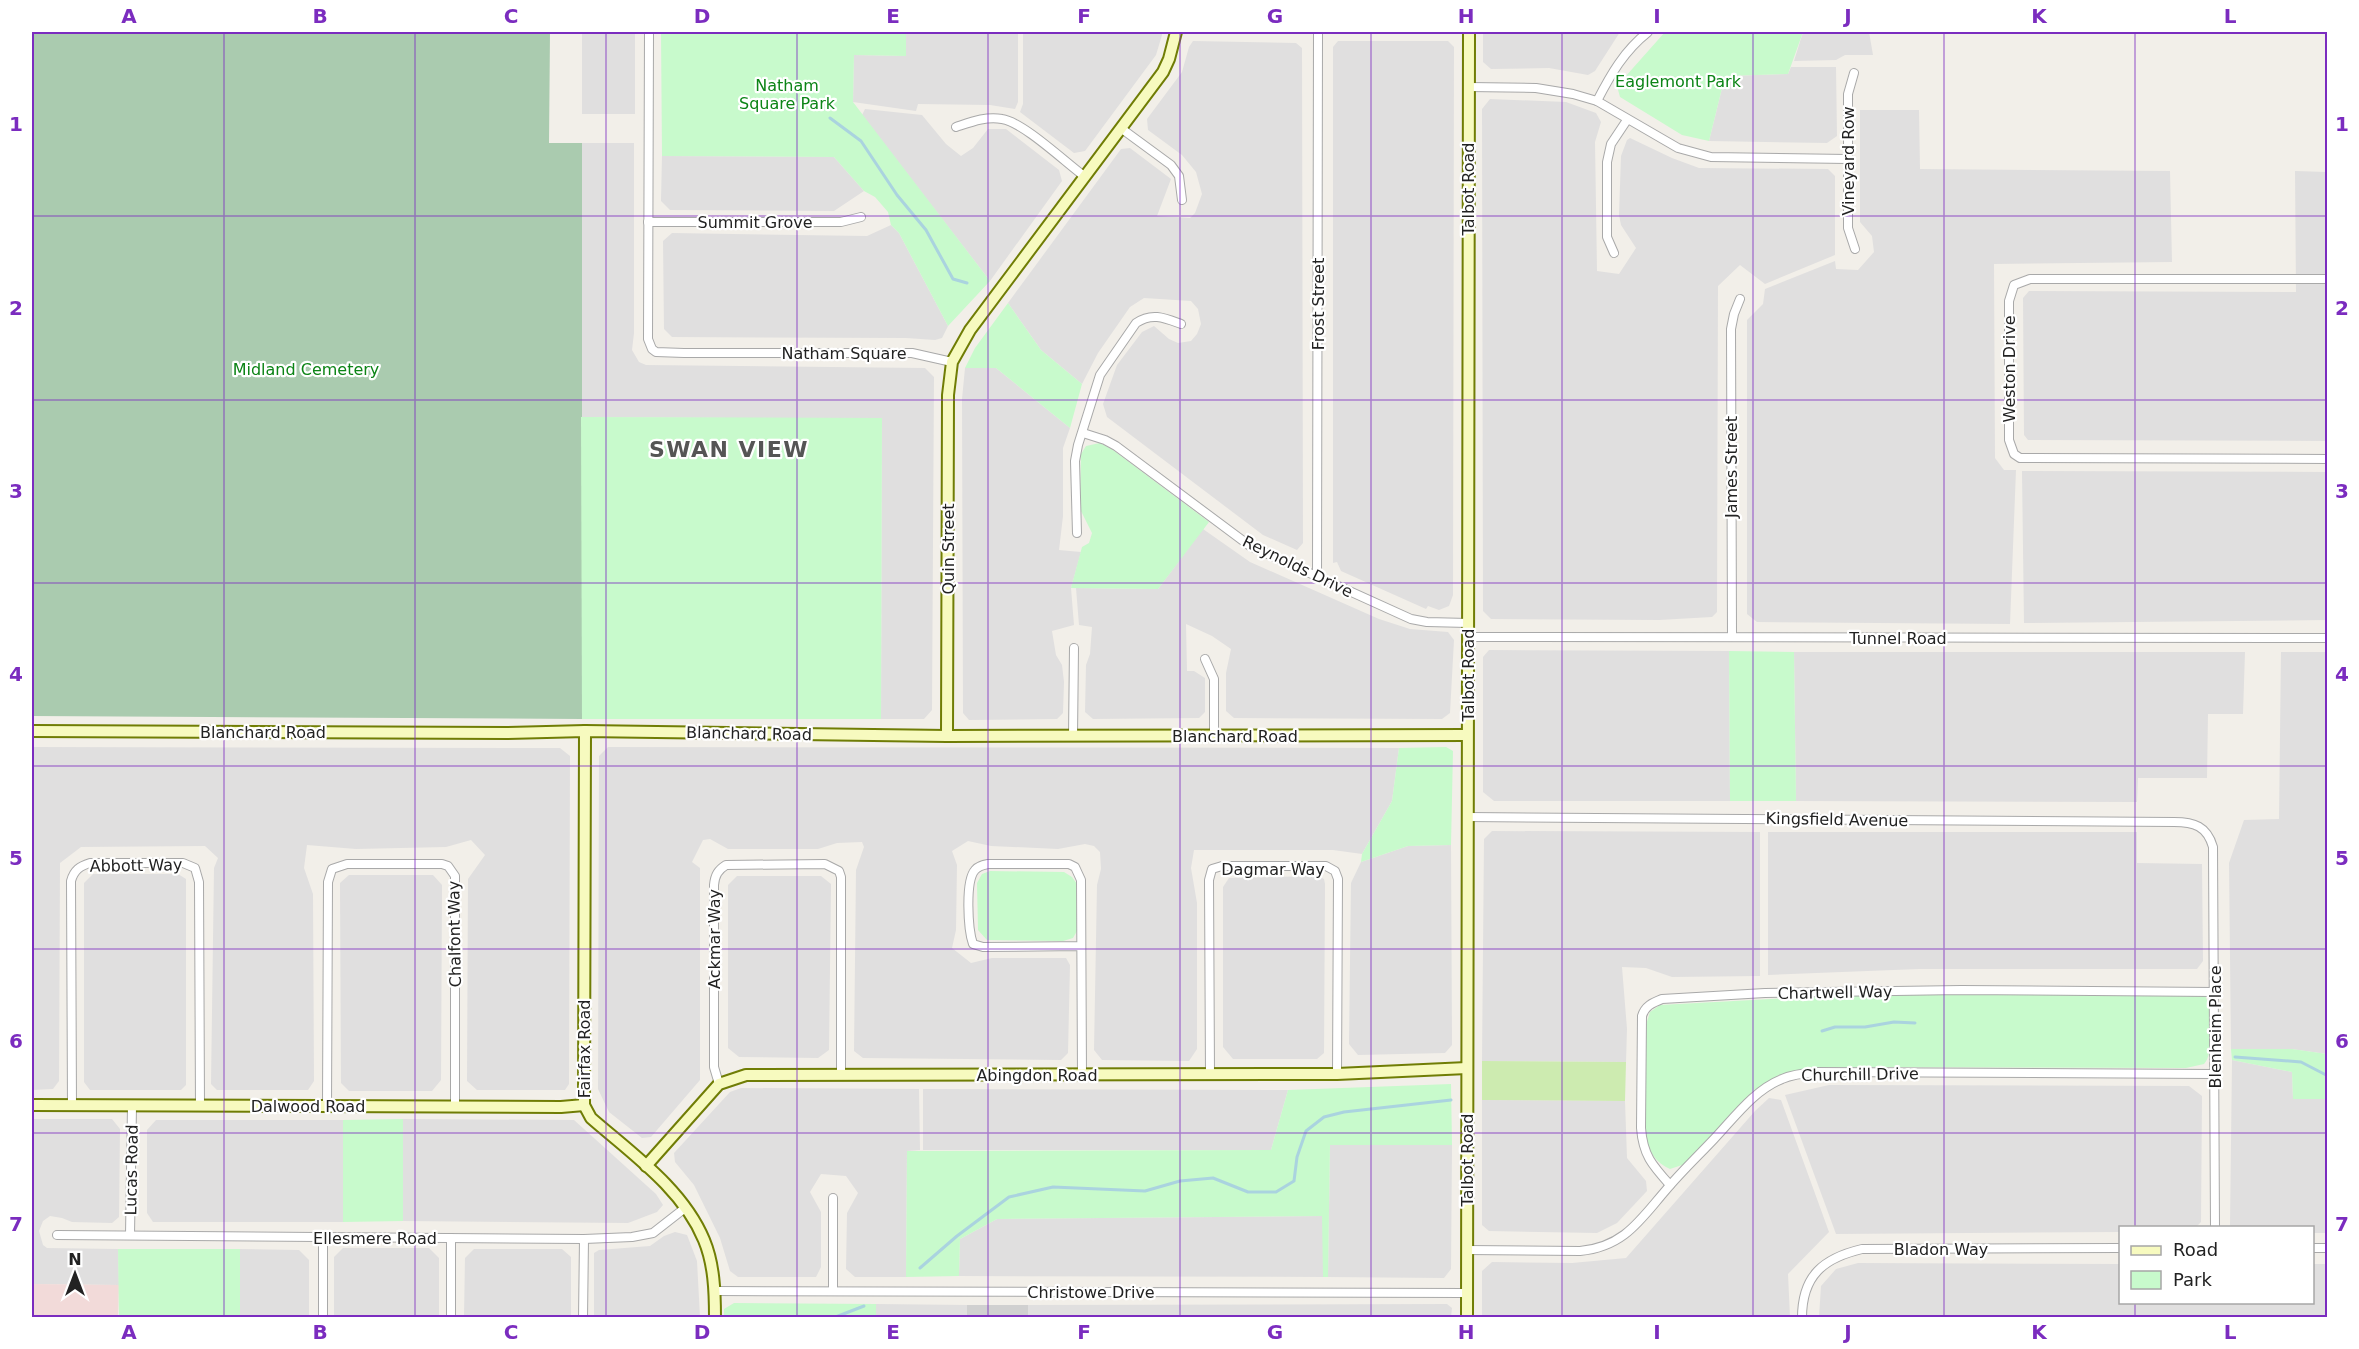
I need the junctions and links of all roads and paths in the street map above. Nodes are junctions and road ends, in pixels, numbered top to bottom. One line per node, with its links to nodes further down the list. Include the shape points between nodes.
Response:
1 (649, 32): 16 (street, Natham Square)
2 (1176, 32): 11 (street, via 1163,72)
3 (1318, 32): 26 (street, Frost Street)
4 (1469, 32): 7 (street, Talbot Road)
5 (1648, 32): 8 (street, via 1630,45)
6 (1854, 73): 12 (street, Vineyard Row, via 1848,94)
7 (1469, 87): 8 (street, via 1536,88); 27 (street, Talbot Road)
8 (1597, 101): 9 (street)
9 (1627, 120): 12 (street, via 1678,148 1711,157); 18 (street, via 1611,144 1607,162 1607,237)
10 (956, 127): 13 (street, via 981,118 1008,120)
11 (1122, 129): 13 (street); 14 (street, via 1171,165 1179,176)
12 (1848, 159): 17 (street, Vineyard Row, via 1848,228)
13 (1084, 176): 22 (street, via 970,330)
14 (1182, 200)
15 (861, 217): 16 (street, Summit Grove, via 841,222)
16 (648, 222): 22 (street, Natham Square, via 648,339 656,352 912,353)
17 (1855, 249)
18 (1614, 253)
19 (2328, 279): 24 (street, Weston Drive, via 2021,280 2010,292 2009,440 2014,454 2020,458)
20 (1740, 298): 29 (street, James Street, via 1731,329)
21 (1181, 324): 23 (street, via 1151,316 1136,323 1100,375)
22 (952, 362): 36 (street, Quin Street, via 948,395)
23 (1083, 433): 25 (street, via 1075,461); 26 (street, Reynolds Drive, via 1116,446 1250,546)
24 (2328, 459)
25 (1077, 533)
26 (1317, 577): 27 (street, Reynolds Drive, via 1411,619)
27 (1468, 623): 28 (street, Talbot Road)
28 (1468, 637): 29 (street, Tunnel Road); 35 (street, Talbot Road)
29 (1732, 637): 30 (street, Tunnel Road)
30 (2328, 638)
31 (1074, 648): 37 (street)
32 (1205, 658): 38 (street, via 1214,679)
33 (32, 731): 34 (street, Blanchard Road)
34 (585, 731): 36 (street, Blanchard Road); 51 (street, Fairfax Road)
35 (1467, 735): 38 (street, Blanchard Road); 39 (street, Talbot Road)
36 (947, 736): 37 (street, Blanchard Road)
37 (1073, 736): 38 (street, Blanchard Road)
38 (1214, 736)
39 (1468, 817): 40 (street, Kingsfield Avenue, via 2174,822 2192,823); 43 (street, Talbot Road)
40 (2204, 829): 42 (street, Blenheim Place, via 2213,847)
41 (1082, 946): 41 (street, via 1081,880 1075,867 988,864 974,870 969,880 969,935 973,944); 47 (street)
42 (2214, 992): 46 (street, Blenheim Place); 58 (street, Chartwell Way, via 1961,990 1662,999 1646,1007 1642,1016 1641,1128 1642,1146 1651,1164)
43 (1467, 1068): 45 (street, Abingdon Road); 68 (street, Talbot Road)
44 (841, 1074): 47 (street, Abingdon Road); 49 (street, Abingdon Road, via 746,1075); 49 (street, Ackmar Way, via 838,871 825,864 726,865 715,876 714,885 714,1067)
45 (1337, 1074): 48 (street, Abingdon Road); 48 (street, Dagmar Way, via 1335,871 1326,866 1222,866 1212,869 1209,880)
46 (2215, 1074): 58 (street, Churchill Drive, via 1818,1072 1794,1076 1757,1094); 61 (street, Blenheim Place)
47 (1082, 1075): 48 (street, Abingdon Road)
48 (1210, 1075)
49 (719, 1084): 57 (street)
50 (32, 1105): 52 (street, Dalwood Road)
51 (584, 1105): 56 (street, Dalwood Road); 57 (street, Fairfax Road, via 591,1118)
52 (72, 1106): 53 (street, Dalwood Road); 54 (street, Abbott Way, via 71,881 77,869 90,863 183,863 195,868 199,882)
53 (132, 1106): 54 (street, Dalwood Road); 63 (street, Lucas Road)
54 (200, 1106): 55 (street, Dalwood Road)
55 (327, 1106): 56 (street, Dalwood Road); 56 (street, Chalfont Way, via 328,882 332,869 347,864 442,864 455,876)
56 (455, 1106)
57 (646, 1166): 60 (street, Fairfax Road)
58 (1670, 1185): 68 (street, Churchill Drive, via 1633,1229 1602,1247 1580,1251)
59 (833, 1198): 69 (street)
60 (686, 1208): 66 (street, Ellesmere Road, via 653,1233); 70 (street, Fairfax Road, via 710,1258)
61 (2215, 1226)
62 (57, 1235): 63 (street, Ellesmere Road)
63 (130, 1235): 64 (street, Ellesmere Road)
64 (323, 1238): 65 (street, Ellesmere Road); 72 (street)
65 (451, 1238): 66 (street, Ellesmere Road); 73 (street)
66 (584, 1239): 74 (street)
67 (2119, 1248): 77 (street, Bladon Way, via 1862,1249 1836,1256 1818,1270 1804,1297)
68 (1467, 1250): 71 (street, Talbot Road)
69 (833, 1290): 70 (street, Christowe Drive); 71 (street, Christowe Drive)
70 (715, 1291): 75 (street, Fairfax Road)
71 (1466, 1293): 76 (street, Talbot Road)
72 (323, 1317)
73 (451, 1317)
74 (583, 1317)
75 (715, 1317)
76 (1467, 1317)
77 (1802, 1317)

